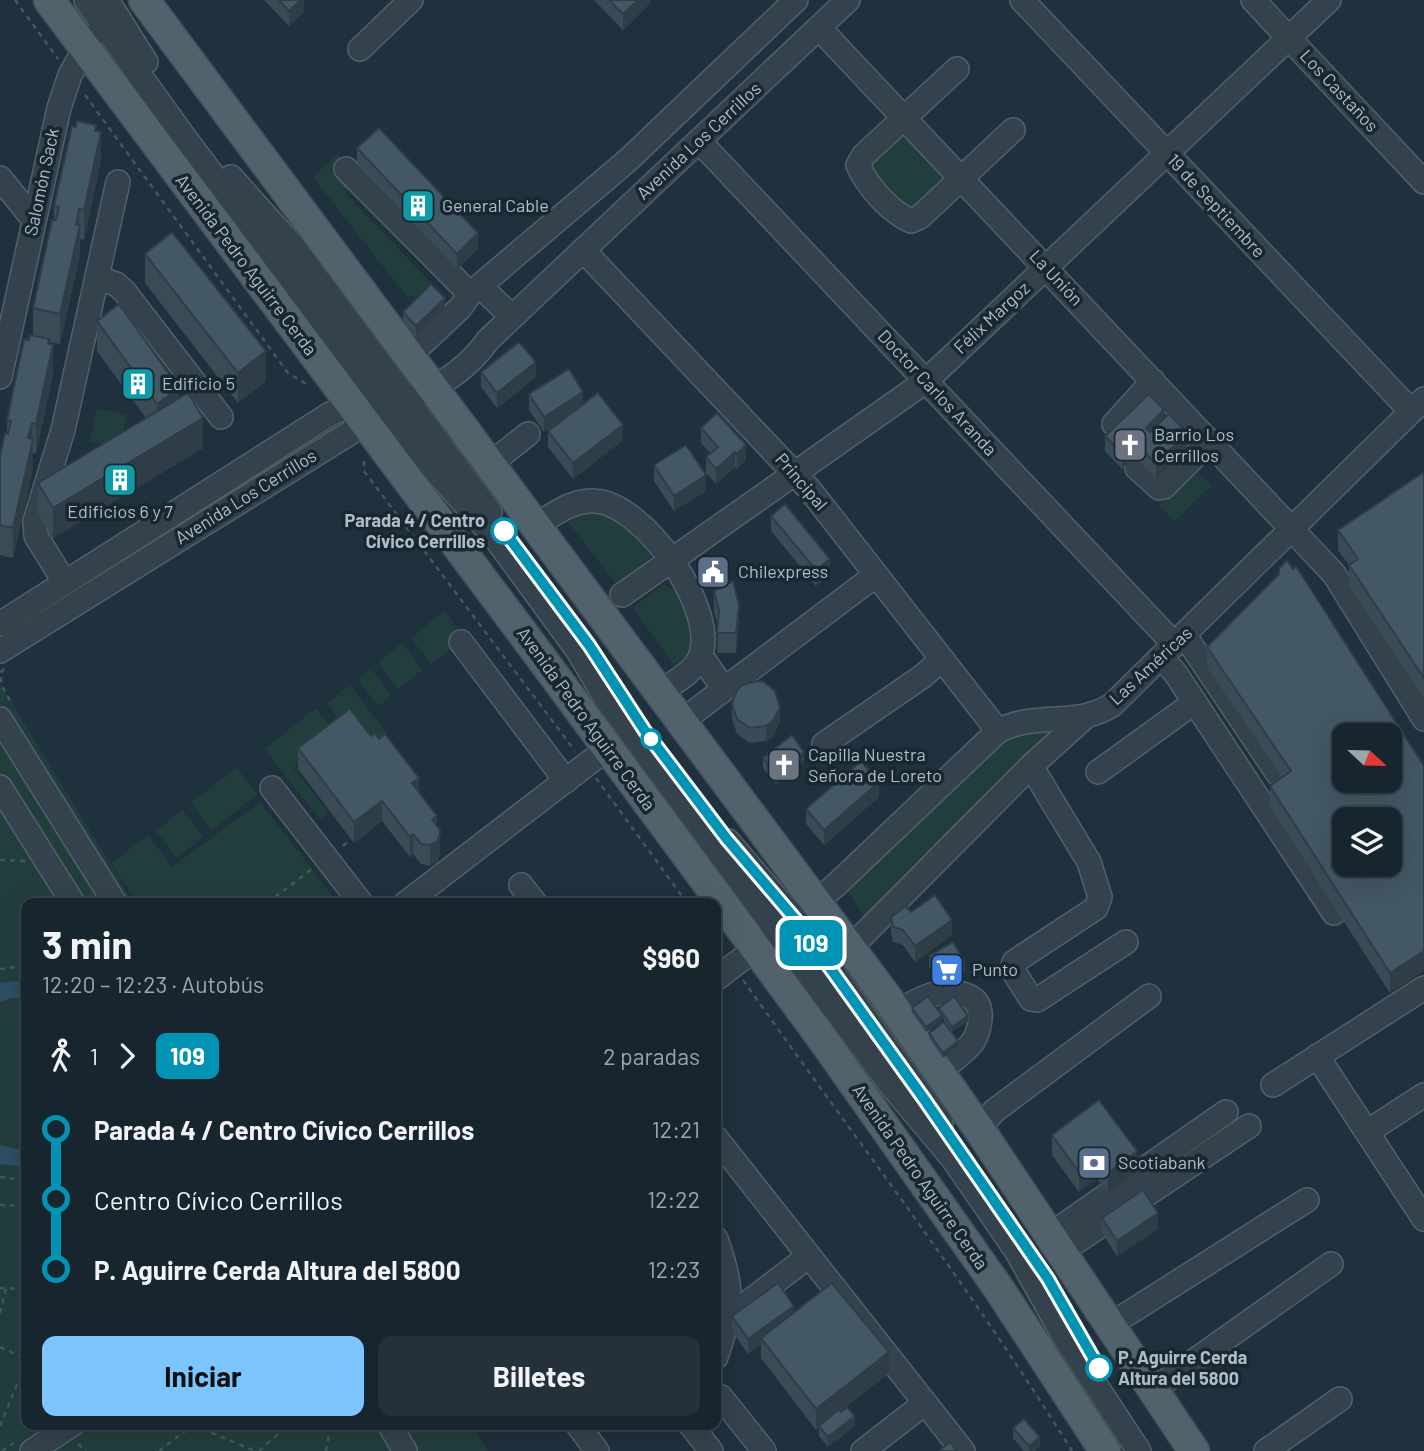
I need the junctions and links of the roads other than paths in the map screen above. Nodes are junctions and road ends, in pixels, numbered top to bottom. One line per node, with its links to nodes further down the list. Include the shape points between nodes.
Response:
1 (49, 0): 13 (main road, Avenida Pedro Aguirre Cerda)
2 (86, 0): 10 (street)
3 (144, 0): 35 (main road, Avenida Pedro Aguirre Cerda)
4 (796, 0): 29 (street, via 627,161)
5 (848, 0): 11 (street, Avenida Los Cerrillos)
6 (1022, 0): 19 (street, 19 de Septiembre)
7 (1253, 0): 12 (street, Los Castaños)
8 (1329, 0): 12 (street, Félix Margoz)
9 (398, 4): 14 (street)
10 (109, 7): 13 (street, Salomón Sack); 35 (street, via 223,168 291,244)
11 (819, 28): 16 (street, La Unión); 18 (street, Avenida Los Cerrillos)
12 (1289, 38): 19 (street, Félix Margoz); 24 (street, Los Castaños)
13 (84, 48): 25 (street, Salomón Sack, via 64,89); 35 (main road, Avenida Pedro Aguirre Cerda)
14 (360, 49)
15 (957, 69): 16 (street)
16 (904, 118): 22 (street, La Unión); 22 (street, via 858,165 864,178 901,217 911,221 920,217)
17 (1013, 130): 22 (street)
18 (699, 141): 26 (street, Avenida Los Cerrillos); 33 (street, Doctor Carlos Aranda)
19 (1167, 154): 27 (street, Félix Margoz); 36 (street, 19 de Septiembre)
20 (346, 169): 29 (street)
21 (0, 178): 25 (street)
22 (961, 178): 27 (street, La Unión)
23 (118, 182): 28 (street)
24 (1424, 182)
25 (34, 220): 31 (street, Salomón Sack)
26 (583, 250): 30 (street, Avenida Los Cerrillos); 43 (street, Principal)
27 (1046, 268): 33 (street, Félix Margoz); 34 (street, La Unión)
28 (97, 278): 37 (street, via 124,291); 50 (street, via 64,429 35,521 36,536)
29 (475, 290): 30 (street); 35 (street)
30 (512, 317): 35 (street, Avenida Los Cerrillos, via 448,380)
31 (4, 336): 32 (street, Salomón Sack)
32 (0, 377)
33 (926, 381): 43 (street, Félix Margoz); 54 (street, Doctor Carlos Aranda)
34 (1153, 381): 38 (street); 40 (street, La Unión)
35 (394, 393): 41 (main road, Avenida Pedro Aguirre Cerda); 50 (street, Avenida Los Cerrillos); 55 (street, Avenida Los Cerrillos); 67 (main road, Avenida Pedro Aguirre Cerda); 79 (street, via 589,645 653,742 726,838)
36 (1418, 405): 45 (street, Las Américas)
37 (221, 417)
38 (1114, 424)
39 (527, 434): 41 (street)
40 (1210, 441): 42 (street, via 1159,488); 45 (street, La Unión)
41 (489, 465): 44 (main road, Avenida Pedro Aguirre Cerda)
42 (1137, 468)
43 (795, 474): 47 (street, Félix Margoz); 49 (street, Principal)
44 (536, 526): 47 (street, via 572,504 602,502 634,519); 59 (main road, Avenida Pedro Aguirre Cerda)
45 (1293, 529): 46 (street, Las Américas); 63 (street, La Unión, via 1334,574)
46 (1268, 552): 48 (street); 54 (street, Las Américas)
47 (672, 560): 51 (street, Félix Margoz); 56 (street, via 698,615 703,635)
48 (1285, 570)
49 (876, 575): 57 (street, Principal); 58 (street)
50 (65, 583): 52 (street, Avenida Los Cerrillos)
51 (622, 596)
52 (0, 624)
53 (461, 642): 71 (street)
54 (1174, 646): 60 (street, via 1176,674); 61 (street, Las Américas, via 1112,705); 70 (street)
55 (0, 651)
56 (701, 656): 58 (street); 59 (street)
57 (942, 659): 65 (street, Principal); 66 (street)
58 (724, 689): 64 (street)
59 (660, 692): 64 (main road, Avenida Pedro Aguirre Cerda)
60 (1195, 702): 69 (street); 78 (street)
61 (1085, 717): 65 (street, Las Américas, via 1028,720); 68 (street)
62 (0, 719): 75 (street)
63 (1424, 719)
64 (682, 721): 79 (main road, Avenida Pedro Aguirre Cerda)
65 (998, 732): 79 (street, Las Américas)
66 (824, 744)
67 (608, 748): 71 (street); 79 (main road, Avenida Pedro Aguirre Cerda)
68 (1031, 766): 80 (street, via 1090,862 1100,897 1096,908 1014,962 1016,977 1031,999 1037,1000); 81 (street)
69 (1098, 772)
70 (1278, 774)
71 (566, 781): 77 (street)
72 (0, 787): 74 (street)
73 (272, 788): 76 (street)
74 (70, 898)
75 (112, 898)
76 (357, 898)
77 (413, 898)
78 (1334, 913)
79 (765, 941): 81 (main road, Avenida Pedro Aguirre Cerda); 118 (main road, Avenida Pedro Aguirre Cerda); 119 (street, via 942,1144 1017,1252 1065,1338); 120 (street, via 1023,1241)
80 (1126, 942)
81 (850, 948): 84 (main road, Avenida Pedro Aguirre Cerda)
82 (1424, 988): 85 (street)
83 (1149, 996): 91 (street, via 994,1111)
84 (897, 1012): 86 (main road, Avenida Pedro Aguirre Cerda); 86 (street, via 939,993 958,992 975,999 980,1025 972,1043)
85 (1317, 1056): 87 (street); 92 (street)
86 (939, 1072): 91 (main road, Avenida Pedro Aguirre Cerda)
87 (1273, 1085)
88 (1424, 1095): 92 (street)
89 (1226, 1112): 96 (street)
90 (1249, 1126): 96 (street)
91 (979, 1129): 96 (main road, Avenida Pedro Aguirre Cerda)
92 (1367, 1132): 95 (street)
93 (721, 1144): 98 (street)
94 (1307, 1200): 101 (street)
95 (1424, 1219)
96 (1055, 1243): 101 (main road, Avenida Pedro Aguirre Cerda)
97 (721, 1254): 100 (street, via 728,1274)
98 (809, 1256): 100 (street); 106 (street)
99 (1331, 1264): 103 (street)
100 (729, 1317): 102 (street)
101 (1110, 1325): 103 (main road, Avenida Pedro Aguirre Cerda)
102 (721, 1342)
103 (1153, 1390): 121 (main road, Avenida Pedro Aguirre Cerda)
104 (721, 1397): 115 (street)
105 (1340, 1399): 122 (street)
106 (925, 1403): 116 (street); 117 (street)
107 (64, 1430): 111 (street)
108 (393, 1430): 112 (street)
109 (581, 1430): 113 (street)
110 (695, 1430): 114 (street)
111 (32, 1451)
112 (405, 1451)
113 (597, 1451)
114 (711, 1451)
115 (764, 1451)
116 (863, 1451)
117 (963, 1451)
118 (1105, 1451)
119 (1139, 1451)
120 (1155, 1451)
121 (1194, 1451)
122 (1266, 1451)

